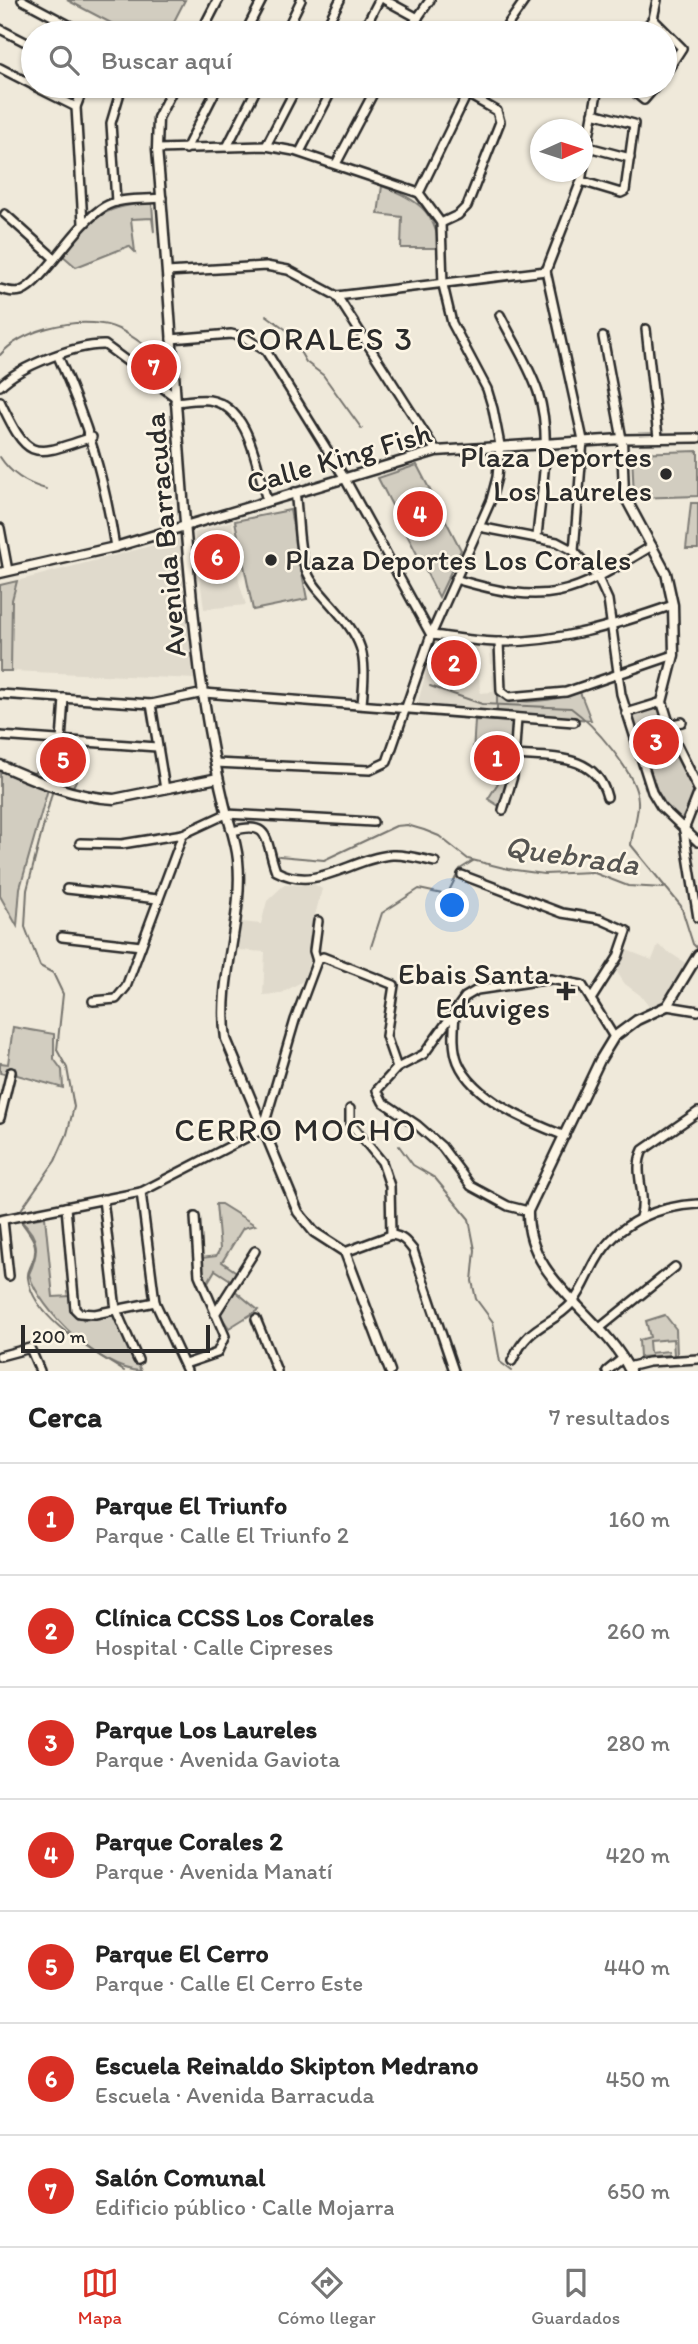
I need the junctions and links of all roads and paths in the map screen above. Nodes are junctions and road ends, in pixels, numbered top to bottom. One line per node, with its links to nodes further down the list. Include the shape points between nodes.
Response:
1 (22, 0): 13 (street)
2 (218, 0): 14 (street)
3 (262, 0): 15 (street)
4 (302, 0): 16 (street)
5 (340, 0): 17 (street)
6 (379, 0): 18 (street)
7 (385, 0): 11 (street)
8 (430, 0): 11 (street)
9 (525, 0): 20 (street)
10 (657, 0): 12 (street)
11 (418, 18): 19 (street)
12 (653, 19)
13 (61, 21)
14 (207, 21)
15 (251, 21)
16 (291, 21)
17 (329, 21)
18 (368, 21)
19 (416, 21)
20 (510, 21)
21 (0, 29): 22 (street)
22 (21, 40)
23 (0, 68): 24 (street)
24 (21, 78)
25 (59, 98): 37 (street)
26 (79, 98): 37 (street)
27 (118, 98): 52 (street, via 110,133)
28 (168, 98): 43 (street, Avenida Barracuda, via 158,118)
29 (212, 98): 44 (street)
30 (252, 98): 41 (street)
31 (291, 98): 40 (street)
32 (328, 98): 45 (street)
33 (371, 98): 47 (street)
34 (465, 98): 50 (street)
35 (474, 98): 55 (street, via 497,111 499,122 467,206)
36 (597, 98): 38 (street)
37 (76, 107): 54 (street)
38 (593, 113): 39 (street); 46 (street, via 634,124)
39 (592, 119)
40 (265, 146): 41 (street); 45 (street)
41 (227, 147): 44 (street)
42 (593, 148): 46 (street)
43 (157, 149): 44 (street); 51 (street, Avenida Barracuda)
44 (186, 149)
45 (300, 152): 47 (street)
46 (630, 158): 49 (street, via 623,192)
47 (336, 164): 50 (street)
48 (581, 182): 57 (street)
49 (585, 182)
50 (419, 193): 55 (street)
51 (162, 198): 52 (street); 58 (street, Avenida Barracuda)
52 (116, 202): 54 (street)
53 (5, 215): 56 (street)
54 (83, 223): 56 (street)
55 (440, 223): 59 (street)
56 (54, 258): 60 (street, via 22,290)
57 (546, 271): 59 (street); 75 (street)
58 (167, 272): 61 (street, via 288,270); 65 (street, Avenida Barracuda)
59 (443, 285): 61 (street); 77 (street, via 460,341 486,389)
60 (0, 289)
61 (337, 296): 78 (street)
62 (500, 315): 76 (street, via 535,384)
63 (646, 329): 72 (street)
64 (603, 337): 74 (street)
65 (171, 340): 68 (street, Avenida Barracuda); 79 (street, via 231,334 256,342)
66 (58, 355): 67 (street); 68 (street, via 106,345); 71 (street)
67 (0, 386)
68 (175, 399): 81 (street, via 208,400 224,405 238,417); 82 (street, Avenida Barracuda)
69 (0, 401): 71 (street, via 26,447 37,452)
70 (698, 428): 73 (street)
71 (92, 437): 87 (street)
72 (658, 437): 73 (street, Calle King Fish); 74 (street, Calle King Fish)
73 (698, 438)
74 (622, 439): 75 (street, Calle King Fish); 86 (street, via 624,495)
75 (583, 440): 76 (street, Calle King Fish); 88 (street)
76 (546, 442): 77 (street, Calle King Fish); 85 (street)
77 (500, 444): 78 (street, Calle King Fish); 83 (street, via 497,477)
78 (436, 451): 79 (street, Calle King Fish)
79 (345, 477): 80 (street, Calle King Fish); 94 (street)
80 (295, 492): 81 (street, Calle King Fish); 103 (street, via 306,570 315,588 359,640 365,677)
81 (267, 500): 82 (street, Calle King Fish)
82 (186, 527): 87 (street, Calle King Fish); 98 (street, Avenida Barracuda)
83 (479, 527): 85 (street); 90 (street)
84 (0, 528): 89 (street)
85 (537, 537): 88 (street)
86 (652, 546): 91 (street); 92 (street, via 666,573)
87 (115, 547): 89 (street, Calle King Fish)
88 (573, 551): 91 (street)
89 (4, 572)
90 (455, 579): 91 (street, via 494,590 544,595); 94 (street)
91 (598, 579): 93 (street, via 608,600)
92 (673, 606): 93 (street); 96 (street)
93 (610, 628): 95 (street); 97 (street)
94 (430, 635): 95 (street); 104 (street)
95 (499, 642): 97 (street, via 500,685 505,696 553,695)
96 (674, 655): 97 (street); 101 (street)
97 (617, 677): 105 (street)
98 (204, 693): 102 (street); 103 (street); 114 (street, Avenida Barracuda)
99 (0, 694): 100 (street)
100 (64, 698): 102 (street); 111 (street)
101 (663, 702): 105 (street); 109 (street)
102 (151, 704): 112 (street)
103 (362, 704): 104 (street)
104 (407, 708): 106 (street); 114 (street, via 387,761 370,771)
105 (626, 713): 124 (street, via 652,792)
106 (517, 718): 107 (street); 113 (street)
107 (575, 722)
108 (682, 722): 109 (street)
109 (669, 725): 117 (street)
110 (0, 736): 111 (street)
111 (61, 741): 112 (street)
112 (157, 747): 118 (street)
113 (515, 755): 120 (street, via 576,761 603,781); 121 (street, via 511,788)
114 (215, 762): 116 (street, Avenida Barracuda)
115 (0, 765): 118 (street, via 99,799)
116 (218, 778): 118 (street); 122 (street, Avenida Barracuda)
117 (698, 788)
118 (165, 789)
119 (698, 794): 124 (street)
120 (607, 797)
121 (502, 810)
122 (226, 814): 123 (street); 125 (street, Avenida Barracuda); 126 (street)
123 (373, 822)
124 (684, 830): 127 (street); 133 (street)
125 (233, 831): 129 (street, via 260,828 276,871 289,878 324,877 393,855); 150 (street, Avenida Barracuda, via 240,904 224,1023 234,1063)
126 (183, 834): 128 (street, via 122,844); 132 (street)
127 (698, 842)
128 (80, 843)
129 (435, 862)
130 (462, 875): 139 (street, via 562,913 600,919 626,931 618,957)
131 (67, 889): 132 (street)
132 (158, 899): 136 (street)
133 (698, 918)
134 (318, 921): 138 (street)
135 (62, 937): 136 (street)
136 (141, 946): 140 (street, via 121,995)
137 (698, 955): 141 (street)
138 (317, 961): 145 (street, via 323,957 335,960 394,985 386,1036); 150 (street)
139 (592, 998): 142 (street, via 577,982 551,979 477,990); 144 (street)
140 (93, 1001)
141 (667, 1006): 143 (street); 144 (street)
142 (456, 1009): 145 (street, via 424,1054); 151 (street, via 454,1047 463,1071 508,1112)
143 (698, 1011)
144 (614, 1037): 151 (street)
145 (397, 1068): 156 (street, via 377,1090 383,1102 430,1136 471,1186)
146 (12, 1072): 149 (street)
147 (350, 1109): 160 (street, via 350,1123 382,1162 390,1186)
148 (698, 1112): 158 (street, via 643,1150 638,1168 643,1203)
149 (0, 1118)
150 (263, 1129): 152 (street); 162 (street, Avenida Barracuda, via 305,1223)
151 (565, 1136): 156 (street)
152 (141, 1192): 153 (street); 166 (street)
153 (103, 1199): 155 (street); 167 (street)
154 (698, 1204): 158 (street)
155 (66, 1208): 159 (street); 167 (street, via 75,1309 84,1316)
156 (528, 1211): 165 (street, via 537,1257)
157 (194, 1217): 168 (street, via 199,1275)
158 (640, 1217): 165 (street, via 605,1246)
159 (2, 1220): 164 (street)
160 (391, 1235): 162 (street); 181 (street, via 399,1235 413,1250)
161 (255, 1251): 168 (street)
162 (345, 1252): 180 (street)
163 (675, 1267): 170 (street)
164 (9, 1276)
165 (573, 1301): 170 (street); 175 (street, via 521,1342)
166 (155, 1302): 167 (street); 176 (street)
167 (116, 1310): 174 (street)
168 (215, 1314): 176 (street, via 224,1330 222,1347)
169 (256, 1319): 179 (street)
170 (601, 1327): 172 (street)
171 (0, 1356): 178 (street, via 26,1347)
172 (623, 1358): 177 (street); 182 (street)
173 (698, 1359): 177 (street, via 648,1362)
174 (138, 1360)
175 (512, 1361)
176 (186, 1367)
177 (629, 1369)
178 (40, 1371)
179 (277, 1371)
180 (390, 1371)
181 (454, 1371)
182 (607, 1371)

